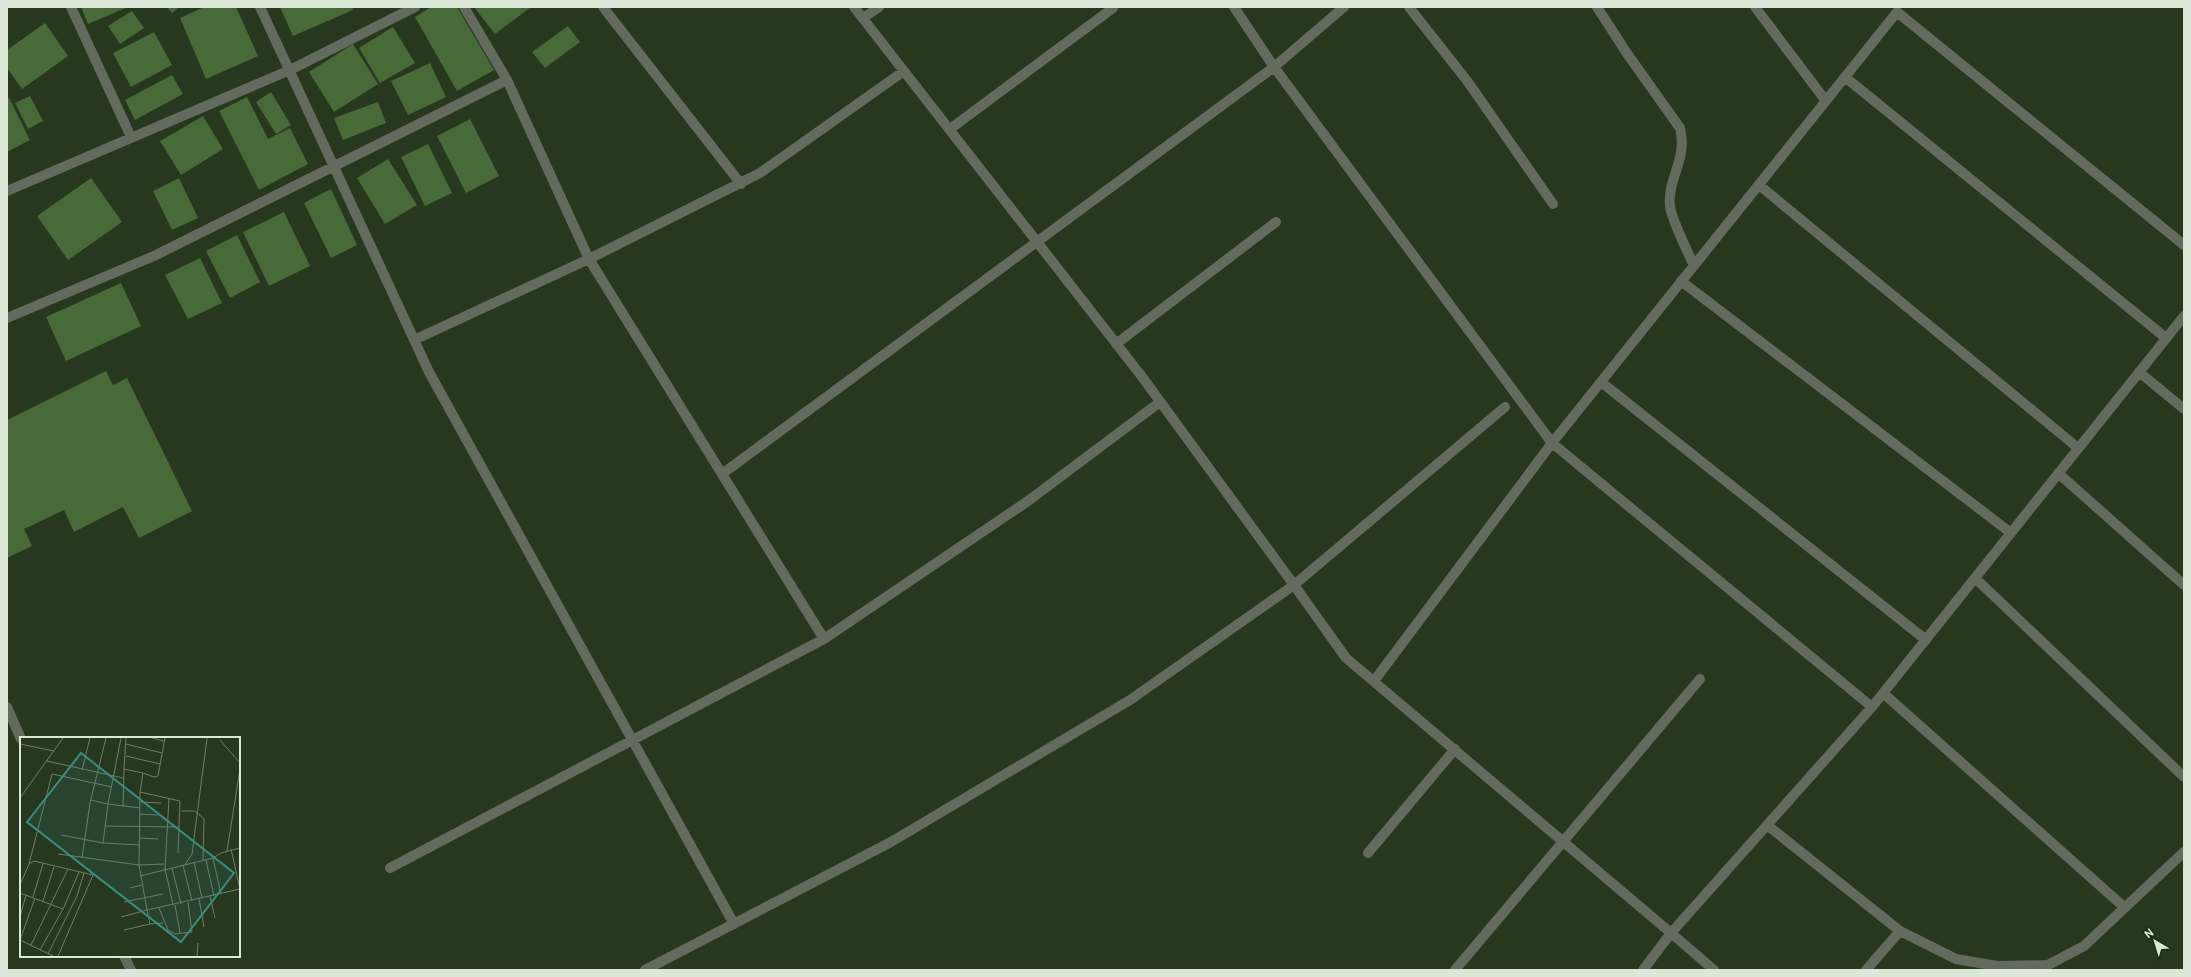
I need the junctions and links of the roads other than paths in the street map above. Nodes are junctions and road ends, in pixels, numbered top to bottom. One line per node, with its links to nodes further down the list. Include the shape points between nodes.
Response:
1 (71, 7): 23 (street)
2 (260, 7): 17 (street)
3 (415, 7): 17 (street)
4 (464, 7): 20 (street)
5 (603, 7): 25 (street)
6 (854, 7): 15 (street)
7 (879, 7): 15 (street)
8 (1234, 7): 16 (street)
9 (1344, 7): 16 (street)
10 (1409, 7): 28 (street, via 1468,82)
11 (1597, 7): 33 (street, via 1680,128 1683,140 1682,153 1671,191 1670,206)
12 (1755, 7): 21 (street)
13 (1113, 8): 22 (street)
14 (1897, 10): 19 (street); 31 (street)
15 (863, 18): 18 (street)
16 (1274, 67): 30 (street); 45 (street)
17 (290, 70): 23 (street); 24 (street)
18 (904, 71): 22 (street); 25 (street)
19 (1845, 77): 21 (street); 37 (street)
20 (507, 80): 24 (street); 32 (street)
21 (1826, 101): 26 (street)
22 (950, 129): 30 (street)
23 (131, 136): 27 (street)
24 (334, 166): 36 (street, via 154,256); 38 (street)
25 (742, 184): 32 (street)
26 (1759, 185): 33 (street); 46 (street)
27 (7, 191)
28 (1553, 204)
29 (1276, 222): 39 (street)
30 (1037, 242): 39 (street); 48 (street)
31 (2184, 245)
32 (589, 259): 38 (street); 48 (street)
33 (1694, 266): 34 (street)
34 (1681, 281): 41 (street); 49 (street)
35 (2184, 316): 37 (street)
36 (7, 318)
37 (2166, 338): 40 (street)
38 (414, 340): 61 (street, via 433,379)
39 (1116, 344): 42 (street)
40 (2139, 372): 44 (street); 46 (street)
41 (1601, 382): 45 (street); 54 (street)
42 (1160, 402): 51 (street); 53 (street, via 1028,502)
43 (1505, 407): 51 (street)
44 (2184, 409)
45 (1552, 442): 56 (street); 59 (street)
46 (2078, 448): 47 (street)
47 (2058, 473): 49 (street); 52 (street)
48 (722, 474): 53 (street)
49 (2011, 533): 50 (street)
50 (1975, 578): 54 (street); 63 (street)
51 (1294, 584): 56 (street, via 1346,658); 70 (street, via 1130,700 891,842)
52 (2184, 585)
53 (824, 639): 61 (street)
54 (1926, 640): 57 (street)
55 (1700, 679): 65 (street)
56 (1374, 680): 62 (street)
57 (1884, 693): 59 (street); 69 (street)
58 (7, 707): 60 (street)
59 (1872, 707): 64 (street)
60 (20, 737)
61 (633, 741): 68 (street); 70 (street)
62 (1455, 749): 65 (street); 67 (street)
63 (2184, 776)
64 (1767, 825): 71 (street); 72 (street)
65 (1563, 841): 72 (street); 76 (street)
66 (2184, 852): 69 (street)
67 (1368, 853)
68 (390, 868)
69 (2124, 907): 71 (street, via 2084,946 2048,965 1998,966 1956,959)
70 (734, 924): 75 (street)
71 (1900, 931): 79 (street)
72 (1671, 933): 77 (street); 78 (street)
73 (124, 957): 74 (street)
74 (131, 970)
75 (645, 970)
76 (1455, 970)
77 (1643, 970)
78 (1714, 970)
79 (1866, 970)

